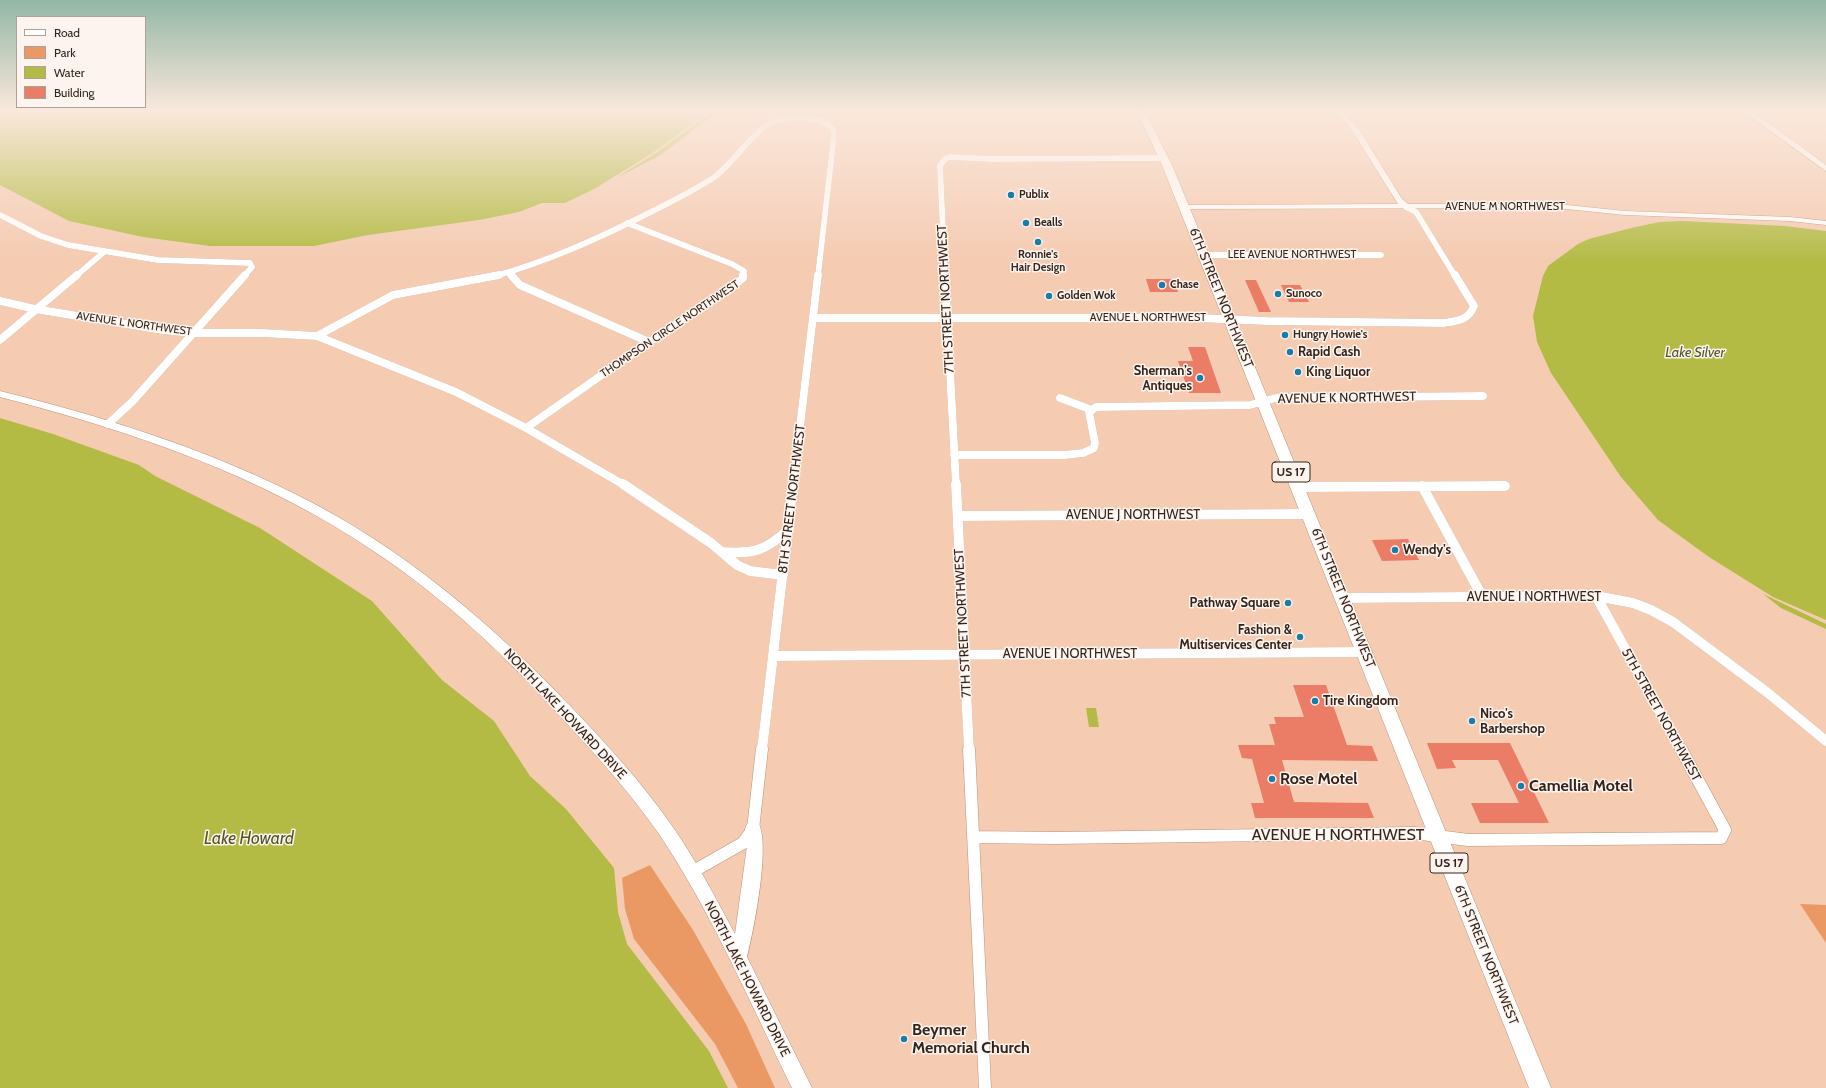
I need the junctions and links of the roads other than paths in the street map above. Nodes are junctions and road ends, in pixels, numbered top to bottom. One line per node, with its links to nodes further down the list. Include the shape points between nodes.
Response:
1 (731, 162): 11 (street, via 704,184)
2 (831, 162): 19 (street, 8TH STREET NORTHWEST)
3 (943, 162): 20 (street, 7TH STREET NORTHWEST, via 940,166)
4 (1165, 162): 8 (highway, 6TH STREET NORTHWEST / US 17)
5 (1375, 162): 9 (street)
6 (1816, 162): 7 (main road)
7 (1826, 169)
8 (1183, 207): 9 (street, AVENUE M NORTHWEST); 14 (highway, 6TH STREET NORTHWEST / US 17)
9 (1406, 207): 12 (street, AVENUE M NORTHWEST, via 1558,206 1633,214 1790,219); 21 (street, AVENUE L NORTHWEST, via 1416,212 1474,306 1473,312 1465,319 1437,323)
10 (0, 215): 13 (street, via 53,241)
11 (627, 223): 16 (street, via 570,251); 25 (street, THOMPSON CIRCLE NORTHWEST, via 744,271 741,281)
12 (1826, 223)
13 (104, 252): 18 (street); 22 (street, via 158,260 250,263 252,267)
14 (1203, 255): 15 (street, LEE AVENUE NORTHWEST); 21 (highway, 6TH STREET NORTHWEST / US 17)
15 (1382, 255)
16 (509, 272): 23 (street, via 393,295); 25 (street, via 520,284)
17 (0, 301): 18 (street, AVENUE L NORTHWEST)
18 (35, 309): 22 (street, AVENUE L NORTHWEST, via 163,330); 24 (street)
19 (814, 318): 20 (street, AVENUE L NORTHWEST); 39 (street, 8TH STREET NORTHWEST)
20 (946, 318): 21 (street, AVENUE L NORTHWEST); 33 (street, 7TH STREET NORTHWEST)
21 (1229, 319): 29 (highway, 6TH STREET NORTHWEST / US 17)
22 (192, 332): 23 (street, AVENUE L NORTHWEST); 31 (street, via 132,402)
23 (317, 336): 32 (street, via 456,392)
24 (0, 340)
25 (649, 342): 32 (street, THOMPSON CIRCLE NORTHWEST)
26 (0, 394): 31 (main road, NORTH LAKE HOWARD DRIVE)
27 (1483, 396): 29 (street, AVENUE K NORTHWEST, via 1312,397)
28 (1060, 398): 30 (street)
29 (1262, 401): 30 (street, AVENUE K NORTHWEST, via 1250,405 1104,406); 36 (highway, 6TH STREET NORTHWEST / US 17)
30 (1092, 410): 33 (street, via 1089,412 1094,448 1081,454)
31 (108, 424): 53 (main road, NORTH LAKE HOWARD DRIVE, via 182,449 259,482 377,547 432,586 512,655 596,743 663,827)
32 (526, 428): 40 (street, via 626,486)
33 (954, 455): 38 (street, 7TH STREET NORTHWEST)
34 (1422, 486): 35 (street); 36 (street); 42 (street)
35 (1505, 486)
36 (1297, 487): 37 (highway, 6TH STREET NORTHWEST / US 17)
37 (1308, 514): 38 (street, AVENUE J NORTHWEST); 44 (highway, 6TH STREET NORTHWEST / US 17)
38 (958, 516): 46 (street, 7TH STREET NORTHWEST)
39 (789, 529): 40 (street, via 768,548 749,554); 41 (street, 8TH STREET NORTHWEST)
40 (722, 552): 41 (street, via 737,565 750,571)
41 (783, 575): 47 (street, 8TH STREET NORTHWEST)
42 (1482, 596): 43 (street, AVENUE I NORTHWEST); 44 (street, AVENUE I NORTHWEST)
43 (1596, 596): 48 (street, AVENUE I NORTHWEST, via 1651,610 1673,622); 50 (street, 5TH STREET NORTHWEST, via 1720,820 1725,830)
44 (1342, 598): 45 (highway, 6TH STREET NORTHWEST / US 17)
45 (1364, 652): 46 (street, AVENUE I NORTHWEST); 51 (highway, 6TH STREET NORTHWEST / US 17)
46 (965, 654): 47 (street, AVENUE I NORTHWEST); 52 (street, 7TH STREET NORTHWEST)
47 (774, 656): 49 (street, 8TH STREET NORTHWEST)
48 (1826, 741)
49 (753, 829): 53 (street, via 743,843); 54 (main road, via 754,846 746,926)
50 (1723, 833): 51 (street, AVENUE H NORTHWEST, via 1721,838 1468,840)
51 (1438, 836): 52 (street, AVENUE H NORTHWEST, via 1414,833); 57 (highway, 6TH STREET NORTHWEST / US 17)
52 (974, 837): 56 (street, 7TH STREET NORTHWEST)
53 (692, 872): 54 (main road, NORTH LAKE HOWARD DRIVE)
54 (738, 958): 55 (main road, NORTH LAKE HOWARD DRIVE)
55 (802, 1088)
56 (985, 1088)
57 (1540, 1088)

